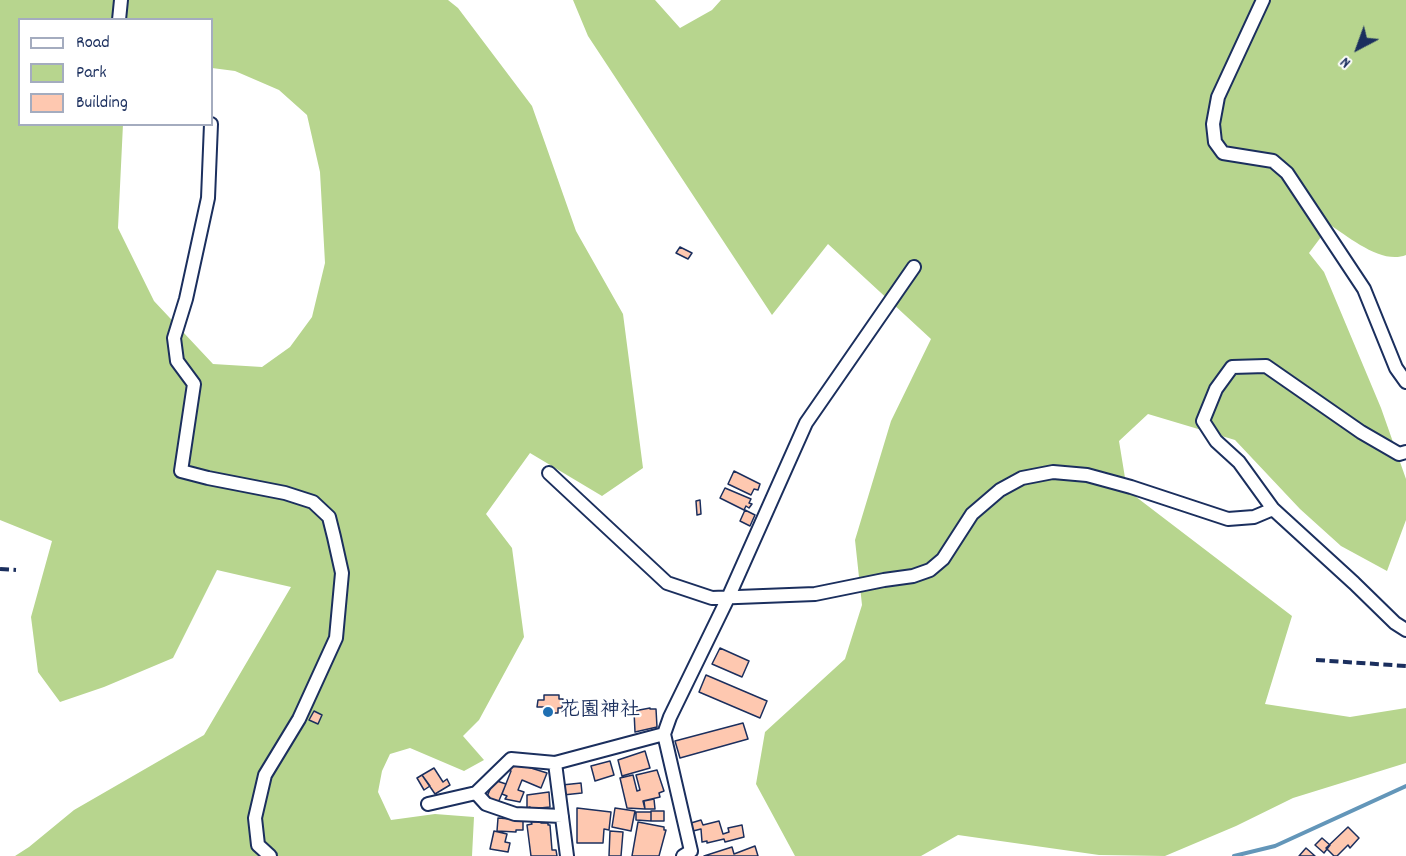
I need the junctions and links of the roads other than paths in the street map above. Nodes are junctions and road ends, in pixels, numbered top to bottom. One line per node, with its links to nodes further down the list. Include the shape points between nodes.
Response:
1 (121, 0): 3 (street)
2 (1263, 0): 6 (street, via 1218,98 1213,124 1215,142 1223,153 1273,161 1287,174 1365,289 1396,368)
3 (119, 18)
4 (211, 126): 17 (street, via 208,198 174,338 177,361 194,384 181,471 314,502 329,517 342,573 336,638 299,719 265,775 255,818 258,845)
5 (914, 267): 10 (street, via 806,423)
6 (1406, 382)
7 (1406, 452): 9 (street, via 1399,454 1360,432 1266,366 1232,367 1216,389 1203,421)
8 (549, 473): 10 (street, via 667,583 712,598)
9 (1273, 509): 10 (street, via 1254,517 1228,519 1087,475 1053,472 1022,478 1000,490 972,514 943,559 930,570 814,594); 11 (street)
10 (728, 598): 12 (street)
11 (1406, 630)
12 (664, 734): 13 (street); 19 (street, via 691,851)
13 (555, 763): 14 (street, via 511,759); 16 (street)
14 (476, 793): 15 (street); 16 (street, via 486,804 515,814)
15 (428, 804)
16 (562, 816): 18 (street)
17 (270, 856)
18 (567, 856)
19 (683, 856)

